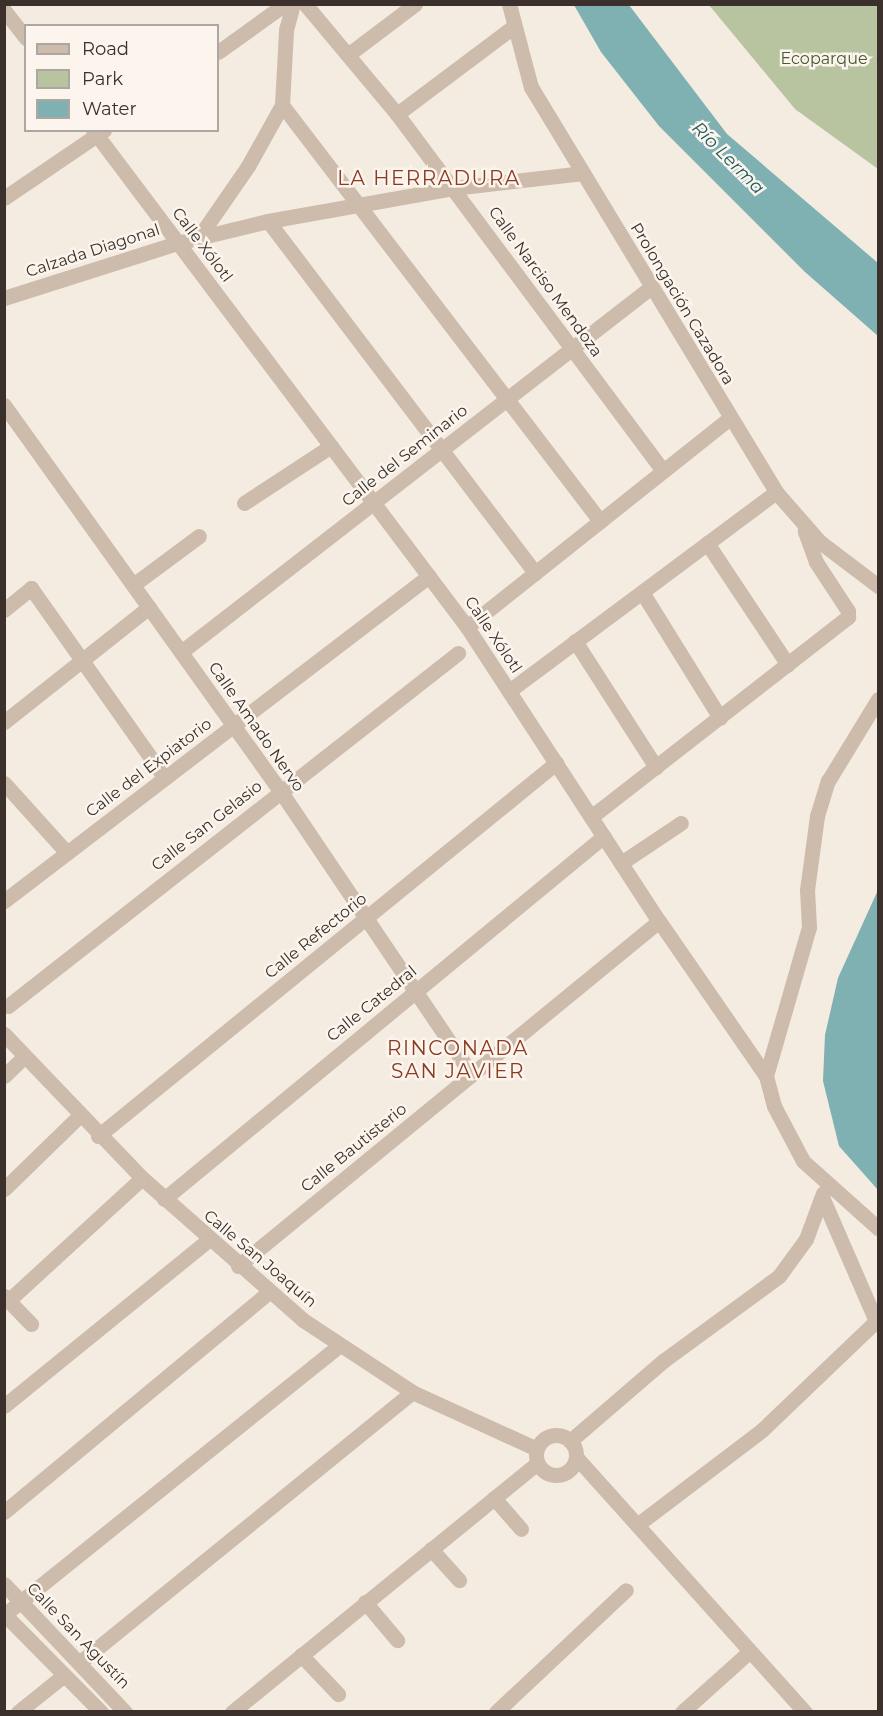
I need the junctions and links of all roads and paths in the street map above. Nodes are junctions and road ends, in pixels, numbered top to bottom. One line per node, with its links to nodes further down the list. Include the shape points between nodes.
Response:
1 (285, 4): 9 (street)
2 (292, 4): 11 (street, via 286,30)
3 (305, 4): 10 (street, Calle Narciso Mendoza)
4 (415, 4): 10 (street)
5 (509, 4): 7 (street, Prolongación Cazadora)
6 (4, 10): 8 (street)
7 (513, 27): 12 (street); 14 (street, Prolongación Cazadora, via 531,87)
8 (24, 35)
9 (219, 51)
10 (350, 54): 12 (street, Calle Narciso Mendoza)
11 (282, 105): 17 (street); 19 (street, via 248,166)
12 (397, 114): 15 (street, Calle Narciso Mendoza)
13 (98, 132): 16 (street); 20 (street, Calle Xólotl)
14 (583, 173): 15 (street, Calzada Diagonal); 21 (street, Prolongación Cazadora)
15 (453, 188): 17 (street, Calzada Diagonal); 23 (street, Calle Narciso Mendoza)
16 (4, 198)
17 (360, 202): 18 (street, Calzada Diagonal); 24 (street)
18 (268, 221): 19 (street, Calzada Diagonal); 28 (street)
19 (199, 237): 20 (street, Calzada Diagonal)
20 (177, 243): 22 (street, Calzada Diagonal); 27 (street, Calle Xólotl)
21 (650, 288): 23 (street, Calle del Seminario); 26 (street, Prolongación Cazadora)
22 (4, 298)
23 (572, 349): 24 (street, Calle del Seminario); 29 (street, Calle Narciso Mendoza)
24 (507, 399): 28 (street, Calle del Seminario); 33 (street)
25 (4, 405): 39 (street, Calle Amado Nervo)
26 (730, 418): 29 (street); 30 (street, Prolongación Cazadora)
27 (331, 446): 31 (street); 32 (street, Calle Xólotl)
28 (442, 450): 32 (street, Calle del Seminario); 37 (street)
29 (663, 471): 33 (street)
30 (776, 492): 34 (street, Prolongación Cazadora); 36 (street)
31 (244, 502)
32 (374, 503): 38 (street, Calle Xólotl); 46 (street, Calle del Seminario)
33 (600, 521): 37 (street)
34 (803, 524): 40 (street, Prolongación Cazadora, via 820,542); 49 (street, via 816,562 848,617)
35 (199, 536): 39 (street)
36 (707, 543): 41 (street); 49 (street)
37 (536, 573): 44 (street)
38 (429, 576): 44 (street, Calle Xólotl); 54 (street, Calle del Expiatorio)
39 (134, 585): 42 (street, Calle Amado Nervo)
40 (879, 586)
41 (642, 592): 45 (street); 52 (street)
42 (149, 607): 46 (street, Calle Amado Nervo); 48 (street)
43 (4, 610): 48 (street, via 32,588)
44 (467, 627): 50 (street, Calle Xólotl)
45 (575, 641): 50 (street); 56 (street)
46 (181, 652): 54 (street, Calle Amado Nervo)
47 (458, 653): 59 (street, Calle San Gelasio)
48 (82, 660): 53 (street); 57 (street)
49 (788, 665): 52 (street)
50 (509, 691): 55 (street, Calle Xólotl)
51 (879, 699): 74 (street, via 828,781 817,816 807,890 809,927)
52 (720, 718): 56 (street)
53 (4, 722)
54 (234, 726): 57 (street, Calle del Expiatorio); 59 (street, Calle Amado Nervo)
55 (556, 763): 60 (street, Calle Xólotl); 66 (street, Calle Refectorio)
56 (656, 767): 60 (street)
57 (165, 778): 63 (street, Calle del Expiatorio)
58 (4, 783): 63 (street)
59 (281, 792): 66 (street, Calle Amado Nervo); 69 (street, Calle San Gelasio)
60 (591, 817): 62 (street, Calle Xólotl)
61 (681, 823): 64 (street)
62 (604, 836): 64 (street, Calle Xólotl); 68 (street, Calle Catedral)
63 (67, 853): 65 (street, Calle del Expiatorio)
64 (621, 863): 67 (street, Calle Xólotl)
65 (4, 901)
66 (366, 918): 68 (street, Calle Amado Nervo); 76 (street, Calle Refectorio)
67 (659, 921): 72 (street, Calle Bautisterio); 74 (street, Calle Xólotl)
68 (416, 992): 72 (street, Calle Amado Nervo); 80 (street, Calle Catedral)
69 (8, 1006)
70 (4, 1034): 71 (street, Calle San Joaquín)
71 (24, 1057): 73 (street); 75 (street, Calle San Joaquín)
72 (472, 1075): 83 (street, Calle Bautisterio)
73 (4, 1076)
74 (766, 1076): 79 (street, Calle Xólotl, via 786,1135)
75 (79, 1116): 76 (street, Calle San Joaquín); 78 (street)
76 (98, 1136): 77 (street, Calle San Joaquín)
77 (141, 1178): 80 (street, Calle San Joaquín); 85 (street)
78 (4, 1190)
79 (824, 1191): 81 (street); 90 (street, via 806,1239 779,1275 663,1361); 95 (street, via 876,1321 762,1430)
80 (164, 1199): 82 (street, Calle San Joaquín)
81 (879, 1228)
82 (208, 1240): 83 (street, Calle San Joaquín); 89 (street)
83 (238, 1266): 84 (street, Calle San Joaquín)
84 (269, 1293): 87 (street, Calle San Joaquín); 94 (street)
85 (7, 1298): 86 (street)
86 (31, 1324)
87 (339, 1346): 88 (street, Calle San Joaquín); 101 (street)
88 (412, 1392): 91 (street, Calle San Joaquín); 107 (street)
89 (4, 1406)
90 (570, 1441): 91 (street, via 554,1435 542,1441); 92 (street)
91 (537, 1456): 92 (street, via 544,1472 558,1476 570,1470); 93 (street)
92 (576, 1457): 95 (street)
93 (494, 1498): 96 (street); 97 (street)
94 (4, 1512)
95 (637, 1525): 105 (street)
96 (521, 1530)
97 (431, 1549): 98 (street); 102 (street)
98 (459, 1580)
99 (4, 1584): 101 (street, Calle San Agustín)
100 (626, 1590): 114 (street)
101 (21, 1601): 103 (street); 107 (street, Calle San Agustín)
102 (365, 1602): 104 (street); 106 (street)
103 (5, 1614): 108 (street)
104 (397, 1640)
105 (750, 1651): 115 (street); 116 (street)
106 (301, 1655): 109 (street); 110 (street)
107 (79, 1663): 113 (street, Calle San Agustín)
108 (64, 1675): 111 (street); 112 (street)
109 (338, 1694)
110 (237, 1710)
111 (18, 1712)
112 (101, 1712)
113 (125, 1712)
114 (496, 1712)
115 (682, 1712)
116 (805, 1712)

